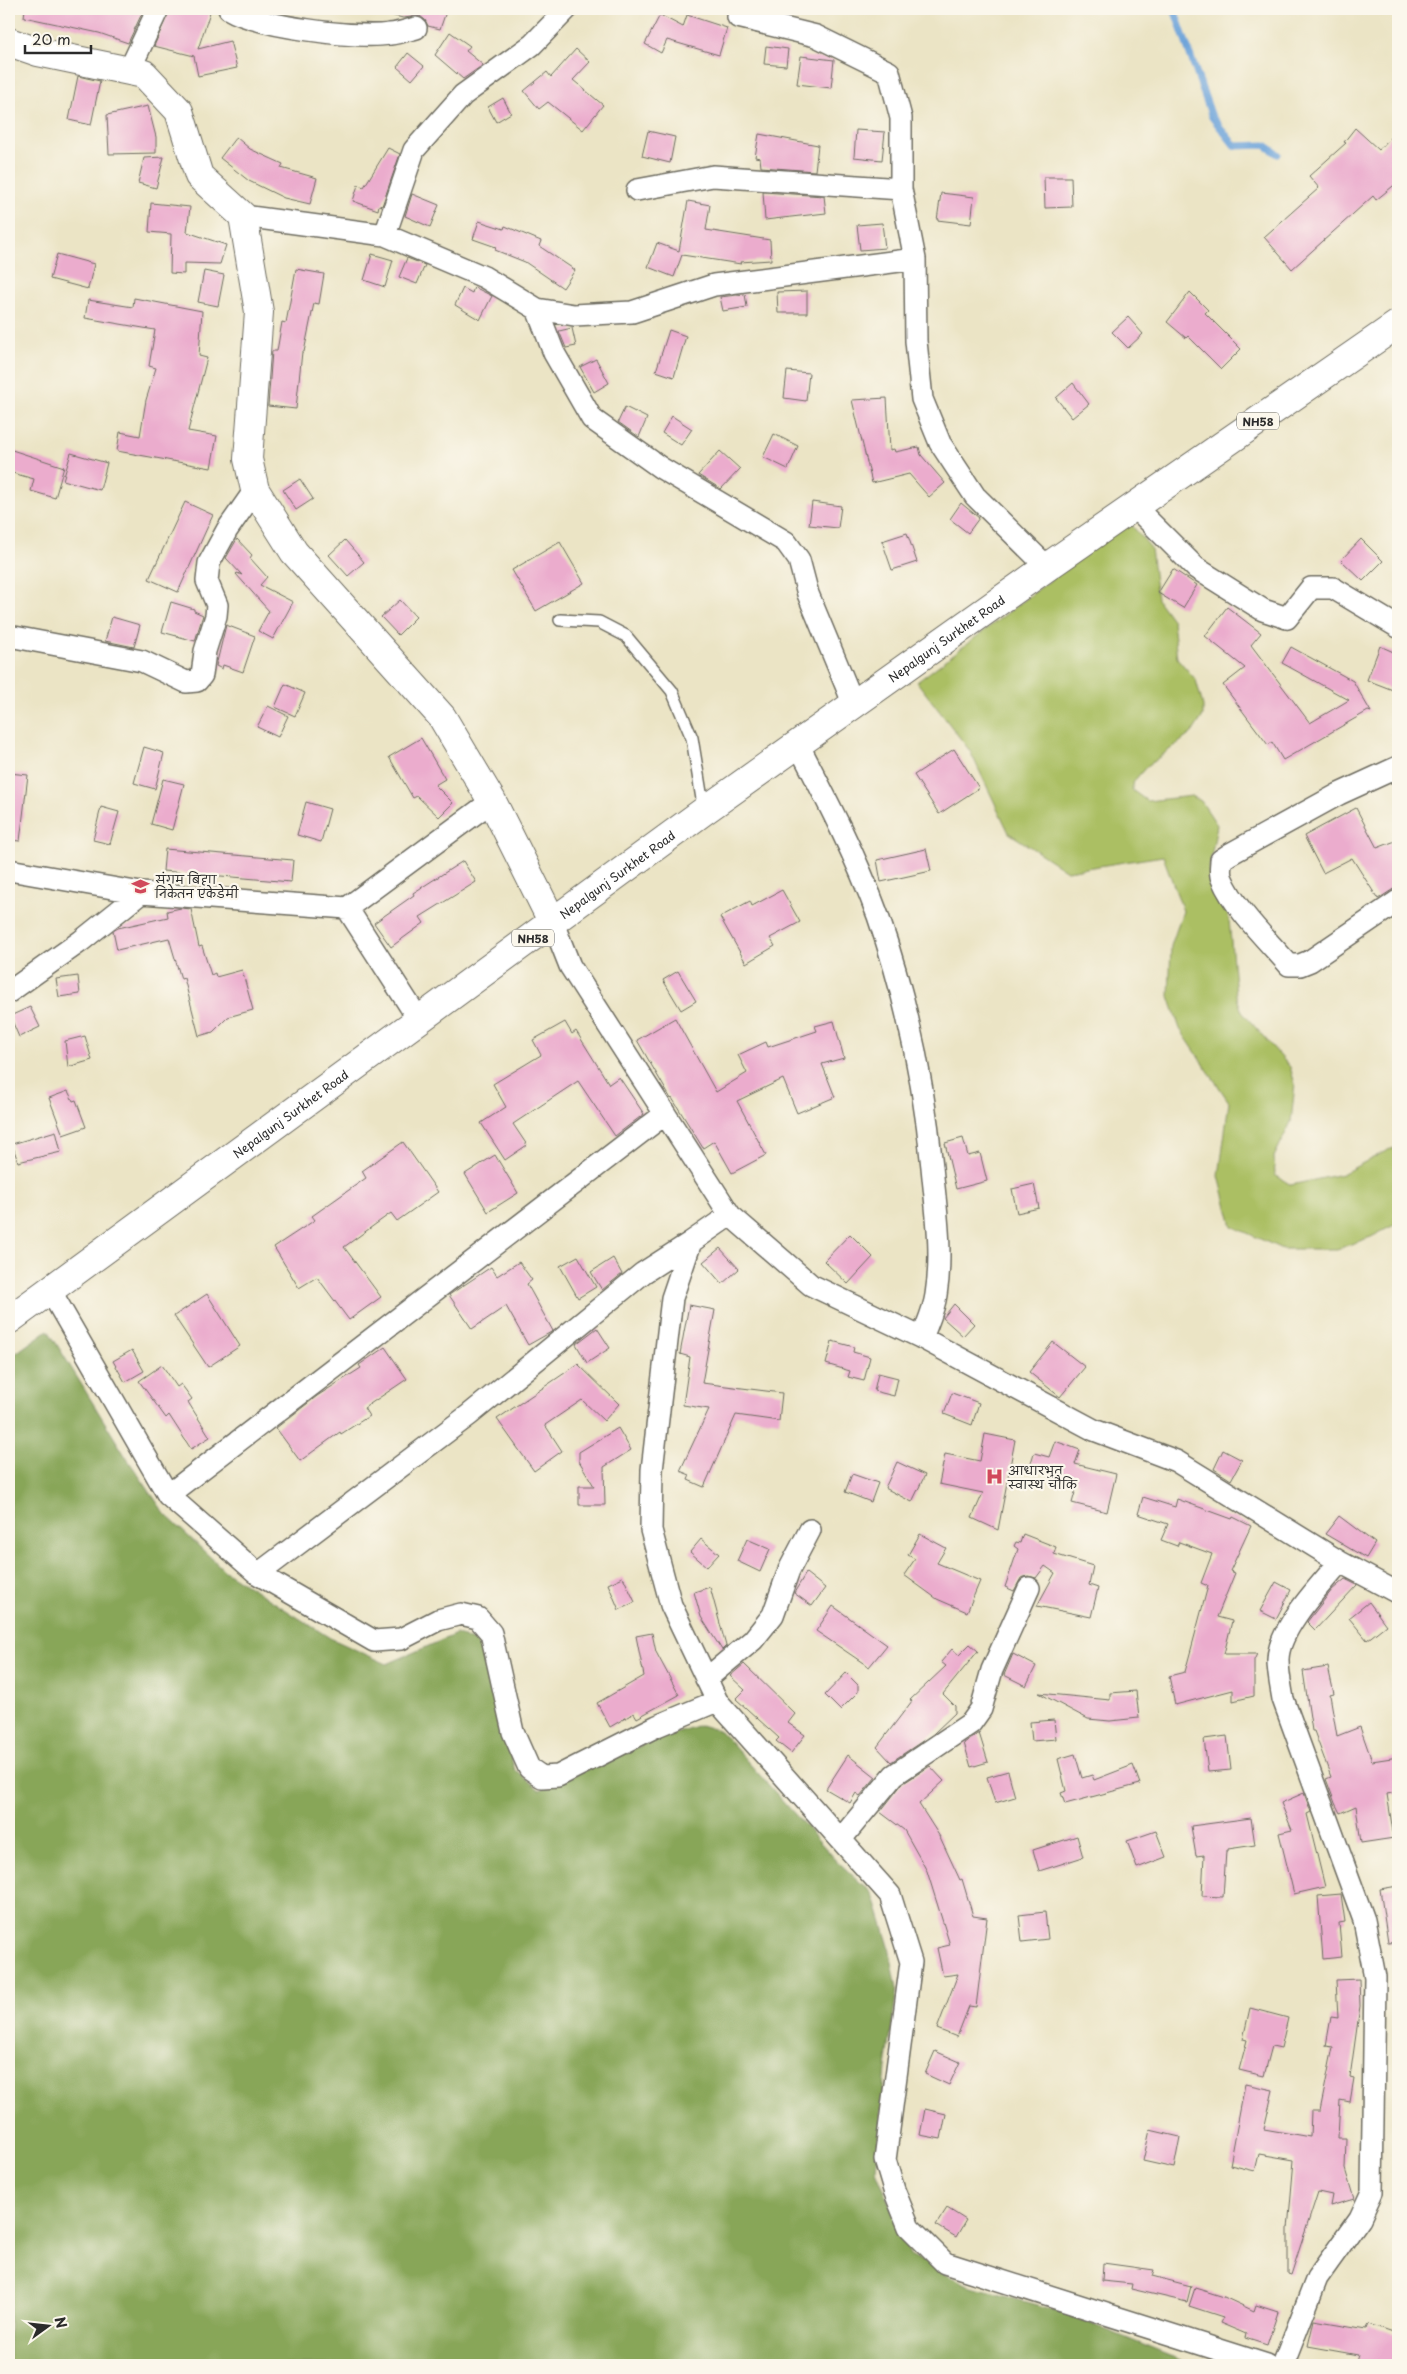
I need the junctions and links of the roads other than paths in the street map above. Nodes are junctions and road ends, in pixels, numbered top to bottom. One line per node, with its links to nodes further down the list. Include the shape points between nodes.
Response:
1 (158, 9): 7 (street)
2 (229, 9): 5 (street, via 286,26 338,34 389,35)
3 (567, 9): 11 (street, via 532,45 463,95 414,150)
4 (738, 17): 8 (street, via 816,36 889,72 901,118)
5 (416, 28)
6 (9, 42): 7 (main road, via 38,52)
7 (129, 71): 10 (main road, via 144,74 179,111 199,176)
8 (901, 189): 9 (street, via 713,176); 12 (street)
9 (637, 190)
10 (243, 216): 11 (street); 15 (main road, via 259,312 248,459)
11 (385, 235): 13 (street, via 484,277)
12 (915, 259): 13 (street, via 714,285 632,312 574,315); 17 (street, via 916,341 922,399 940,443 975,496)
13 (537, 310): 21 (street, via 554,353 592,419 661,468 786,542 799,560 808,594)
14 (1398, 324): 16 (main road, NH58)
15 (255, 490): 20 (street, via 227,530 210,564 207,581 217,605 216,616 198,682 186,682 142,661); 24 (main road, via 294,552 442,717)
16 (1126, 512): 17 (main road, NH58); 19 (street, via 1196,568 1263,610 1287,618 1312,588 1333,588)
17 (1052, 563): 21 (main road, Nepalgunj Surkhet Road / NH58)
18 (560, 620): 25 (lane, via 599,622 626,636 672,691 692,738)
19 (1398, 627)
20 (9, 636)
21 (854, 705): 22 (main road, Nepalgunj Surkhet Road / NH58)
22 (798, 744): 25 (main road, Nepalgunj Surkhet Road / NH58); 38 (street, via 839,824 878,916 918,1064 940,1251 936,1297)
23 (1398, 767): 28 (street, via 1339,794 1230,854 1221,860 1220,869 1221,878 1233,897 1289,965 1310,961)
24 (492, 801): 29 (street); 30 (main road)
25 (704, 811): 30 (main road, Nepalgunj Surkhet Road / NH58)
26 (9, 870): 27 (street)
27 (141, 893): 29 (street); 31 (street)
28 (1398, 901)
29 (347, 908): 32 (street)
30 (553, 923): 32 (main road, Nepalgunj Surkhet Road / NH58); 33 (street, via 570,966)
31 (9, 992)
32 (419, 1020): 36 (main road, Nepalgunj Surkhet Road / NH58)
33 (666, 1114): 34 (street); 39 (street)
34 (730, 1215): 35 (street); 38 (street, via 811,1285)
35 (691, 1242): 42 (street, via 643,1273 469,1415); 45 (street, via 672,1298 652,1470 651,1530 671,1605)
36 (50, 1290): 37 (main road, Nepalgunj Surkhet Road / NH58); 39 (street)
37 (9, 1320)
38 (922, 1338): 41 (street, via 1094,1430 1176,1462)
39 (168, 1495): 42 (street)
40 (810, 1530): 45 (street, via 789,1570 773,1615 753,1640)
41 (1340, 1562): 44 (street); 49 (street, via 1306,1600 1280,1644 1277,1660 1283,1699 1364,1920 1370,1946 1376,2015 1372,2192 1360,2218 1317,2278)
42 (258, 1574): 46 (street, via 374,1641 401,1639 438,1620 461,1614 478,1618 491,1633 513,1732 529,1768 542,1776 558,1776 657,1726)
43 (1028, 1588): 47 (street, via 992,1670 981,1709 971,1723 894,1775)
44 (1398, 1593)
45 (706, 1679): 46 (street)
46 (717, 1701): 47 (street)
47 (841, 1839): 48 (street, via 890,1895 911,1962 885,2160 909,2227 944,2263)
48 (1267, 2365)
49 (1283, 2365)

